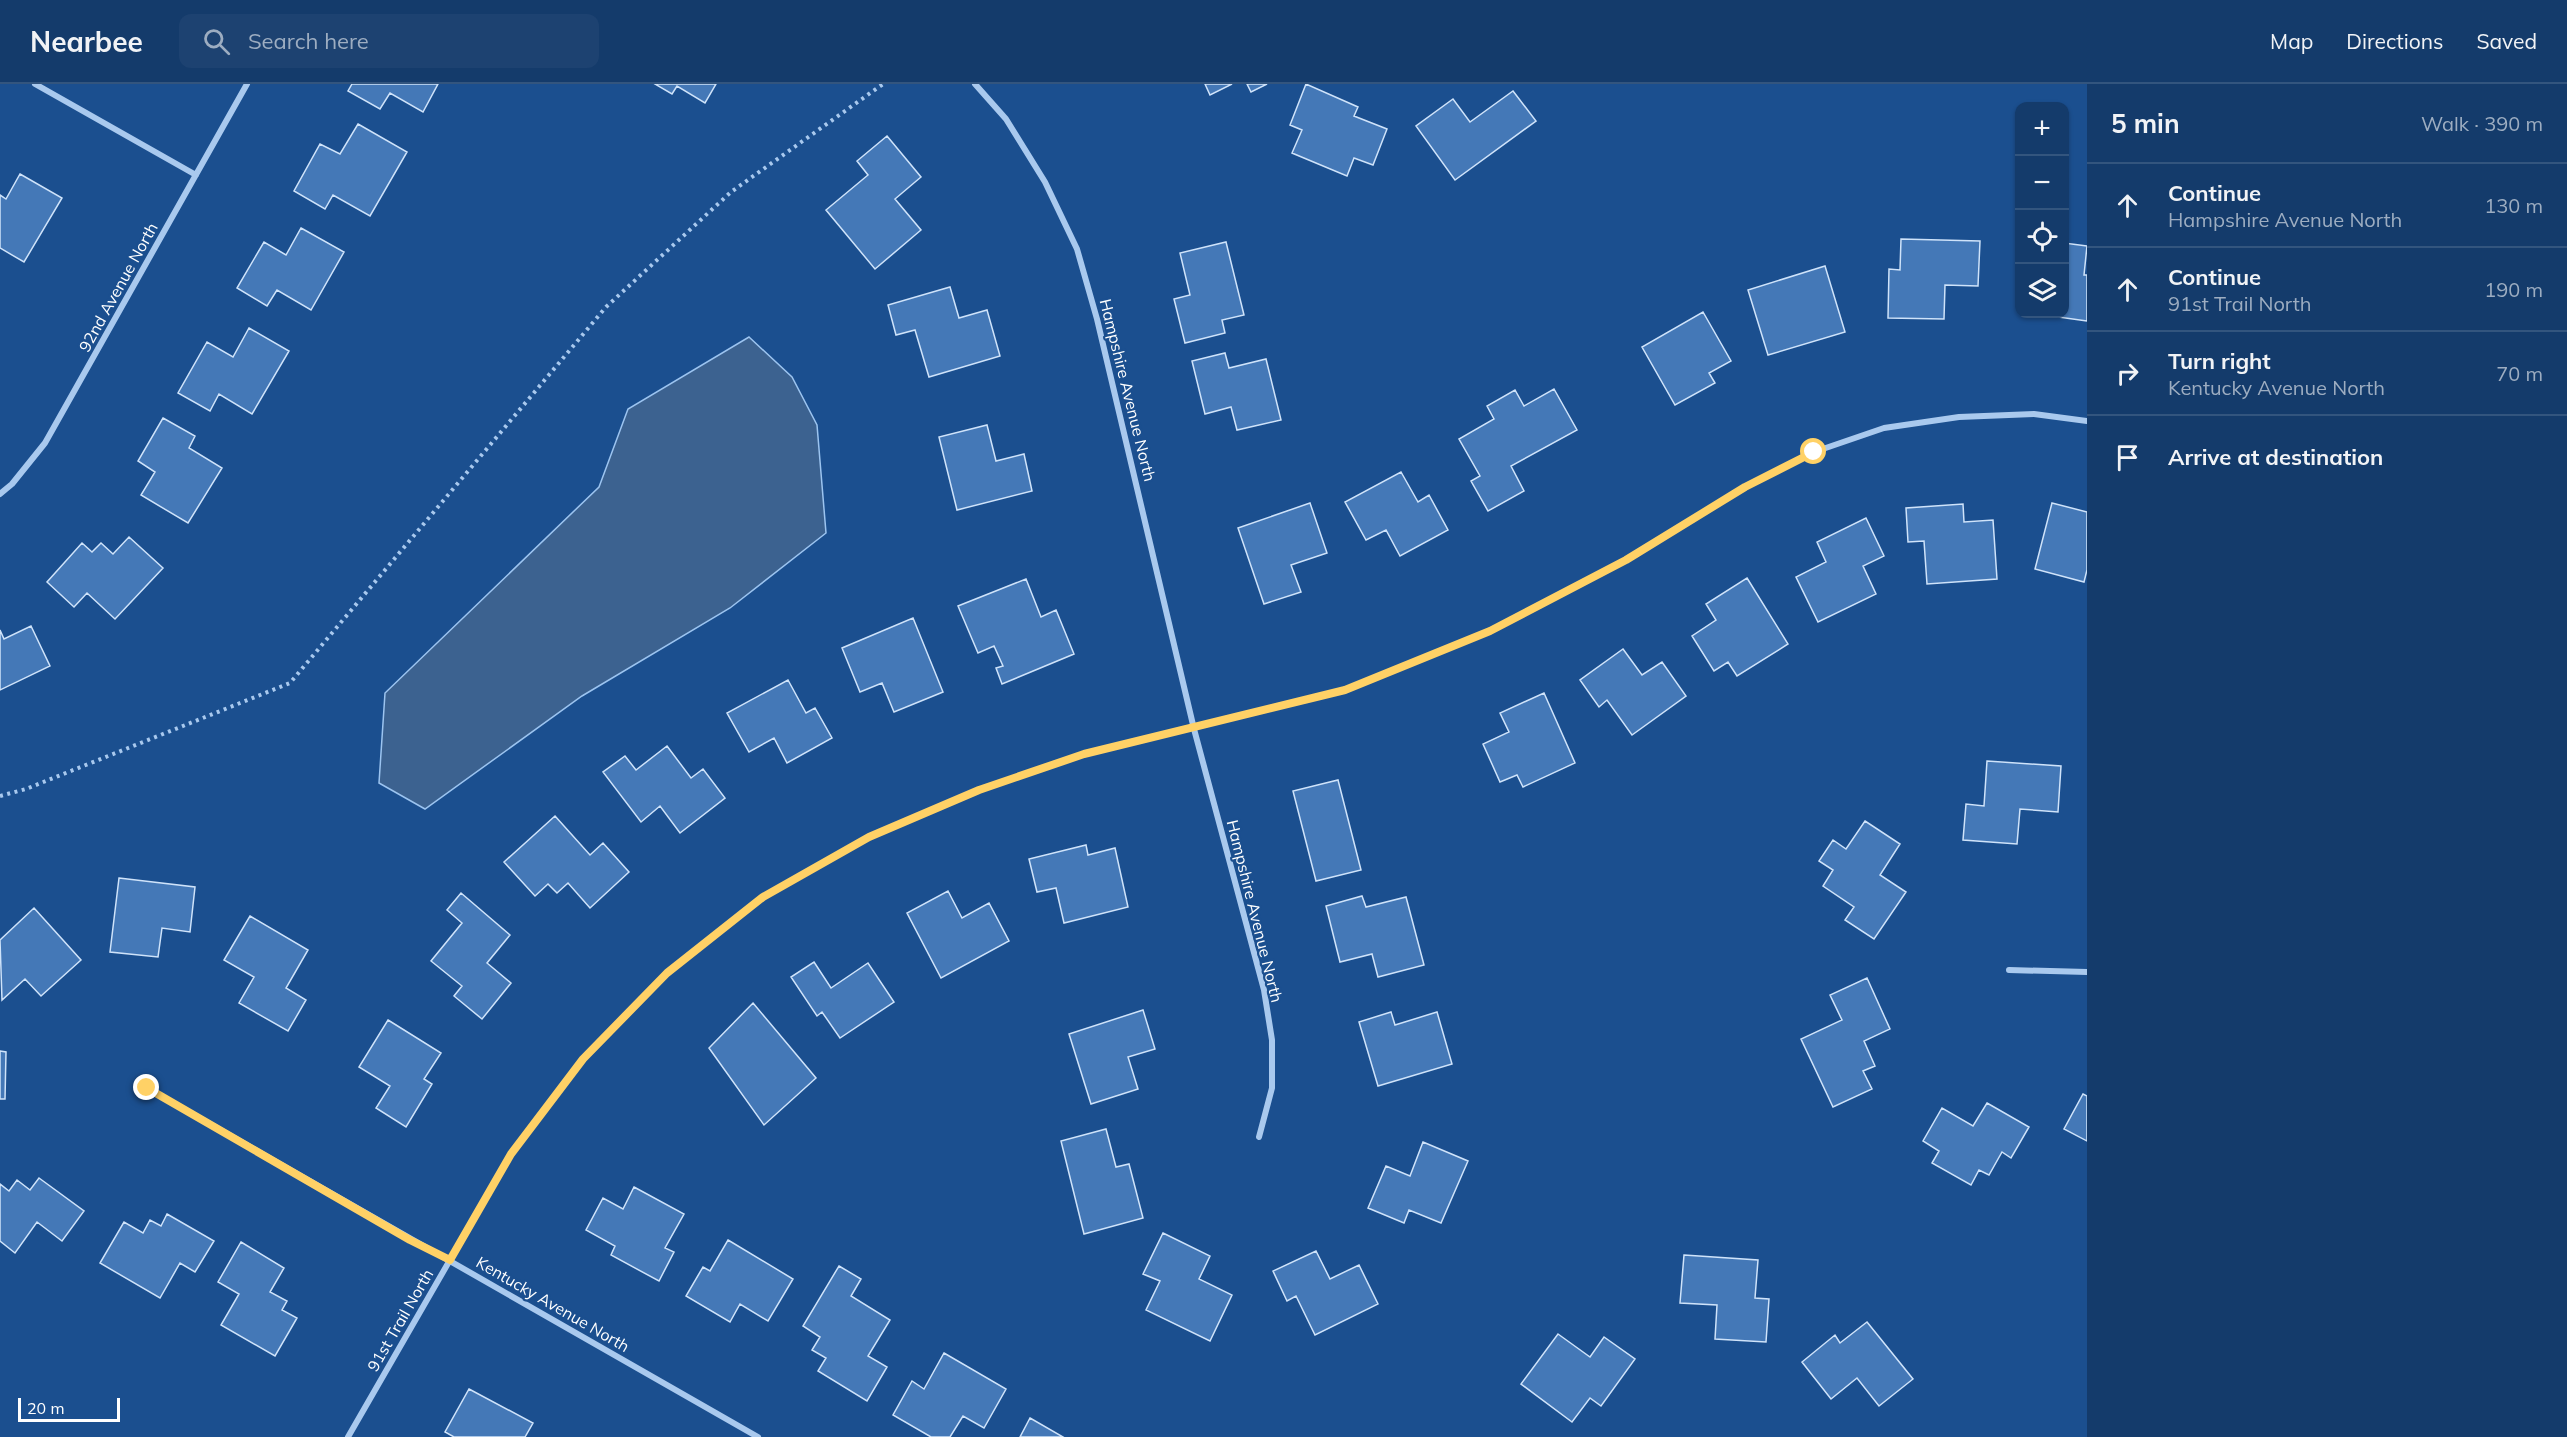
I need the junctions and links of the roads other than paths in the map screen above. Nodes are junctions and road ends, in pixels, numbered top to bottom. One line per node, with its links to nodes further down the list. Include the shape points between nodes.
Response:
1 (35, 84): 4 (street)
2 (247, 84): 4 (street, 92nd Avenue North)
3 (975, 84): 7 (street, Hampshire Avenue North, via 1006,119 1045,182 1077,249)
4 (196, 175): 6 (street, 92nd Avenue North, via 45,443)
5 (2087, 421): 7 (street, via 2034,414 1959,417 1884,428 1824,448 1745,487 1626,560 1490,631 1345,690)
6 (0, 494)
7 (1194, 729): 11 (street, Hampshire Avenue North, via 1264,990 1272,1040 1272,1088); 12 (street, 91st Trail North, via 1084,754 979,790 869,837 763,897 667,973 583,1059 511,1154)
8 (2009, 970): 9 (street)
9 (2087, 972)
10 (147, 1088): 12 (street, Kentucky Avenue North)
11 (1259, 1137)
12 (450, 1260): 13 (street, 91st Trail North); 14 (street, Kentucky Avenue North)
13 (348, 1437)
14 (758, 1437)

